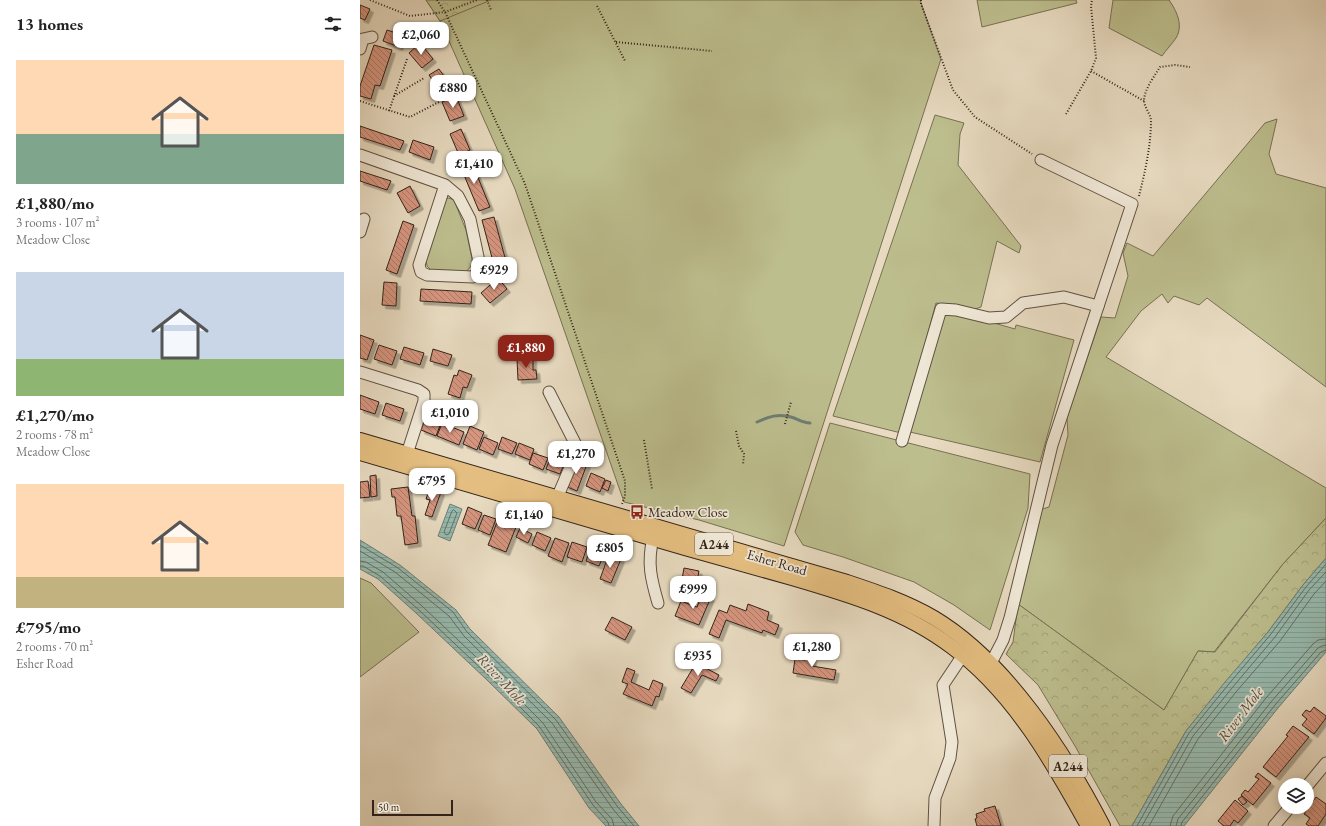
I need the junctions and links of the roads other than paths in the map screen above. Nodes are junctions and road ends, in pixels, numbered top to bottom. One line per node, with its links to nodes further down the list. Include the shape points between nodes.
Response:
1 (372, 36): 2 (street, via 363,39)
2 (360, 49)
3 (360, 155): 5 (street)
4 (1041, 160): 8 (street, via 1132,204)
5 (445, 185): 5 (street, via 419,265 421,272 427,275 473,277 480,266 470,219 458,196)
6 (364, 219): 7 (street)
7 (360, 232)
8 (1098, 306): 12 (street, via 1064,297 1024,303 1006,317 989,318 941,309); 19 (street, via 1052,445 1010,618)
9 (364, 373): 14 (street, via 424,394)
10 (548, 392): 15 (street, via 578,449)
11 (360, 440): 14 (main road, Esher Road / A244)
12 (902, 441)
13 (360, 453): 16 (main road, Esher Road / A244)
14 (407, 454): 15 (main road, Esher Road / A244)
15 (557, 498): 19 (main road, Esher Road / A244, via 883,594 946,626 975,647)
16 (653, 538): 17 (street, via 650,569); 18 (main road, Esher Road / A244, via 815,585 874,605 926,629)
17 (658, 603)
18 (963, 655): 23 (main road, Esher Road / A244, via 996,687 1027,726); 24 (street, via 943,685 952,742 950,758 935,798)
19 (991, 664): 23 (main road, Esher Road / A244, via 1025,703 1057,747)
20 (1326, 763): 21 (street)
21 (1314, 778)
22 (1284, 814): 25 (street)
23 (1095, 825)
24 (934, 826)
25 (1274, 826)

